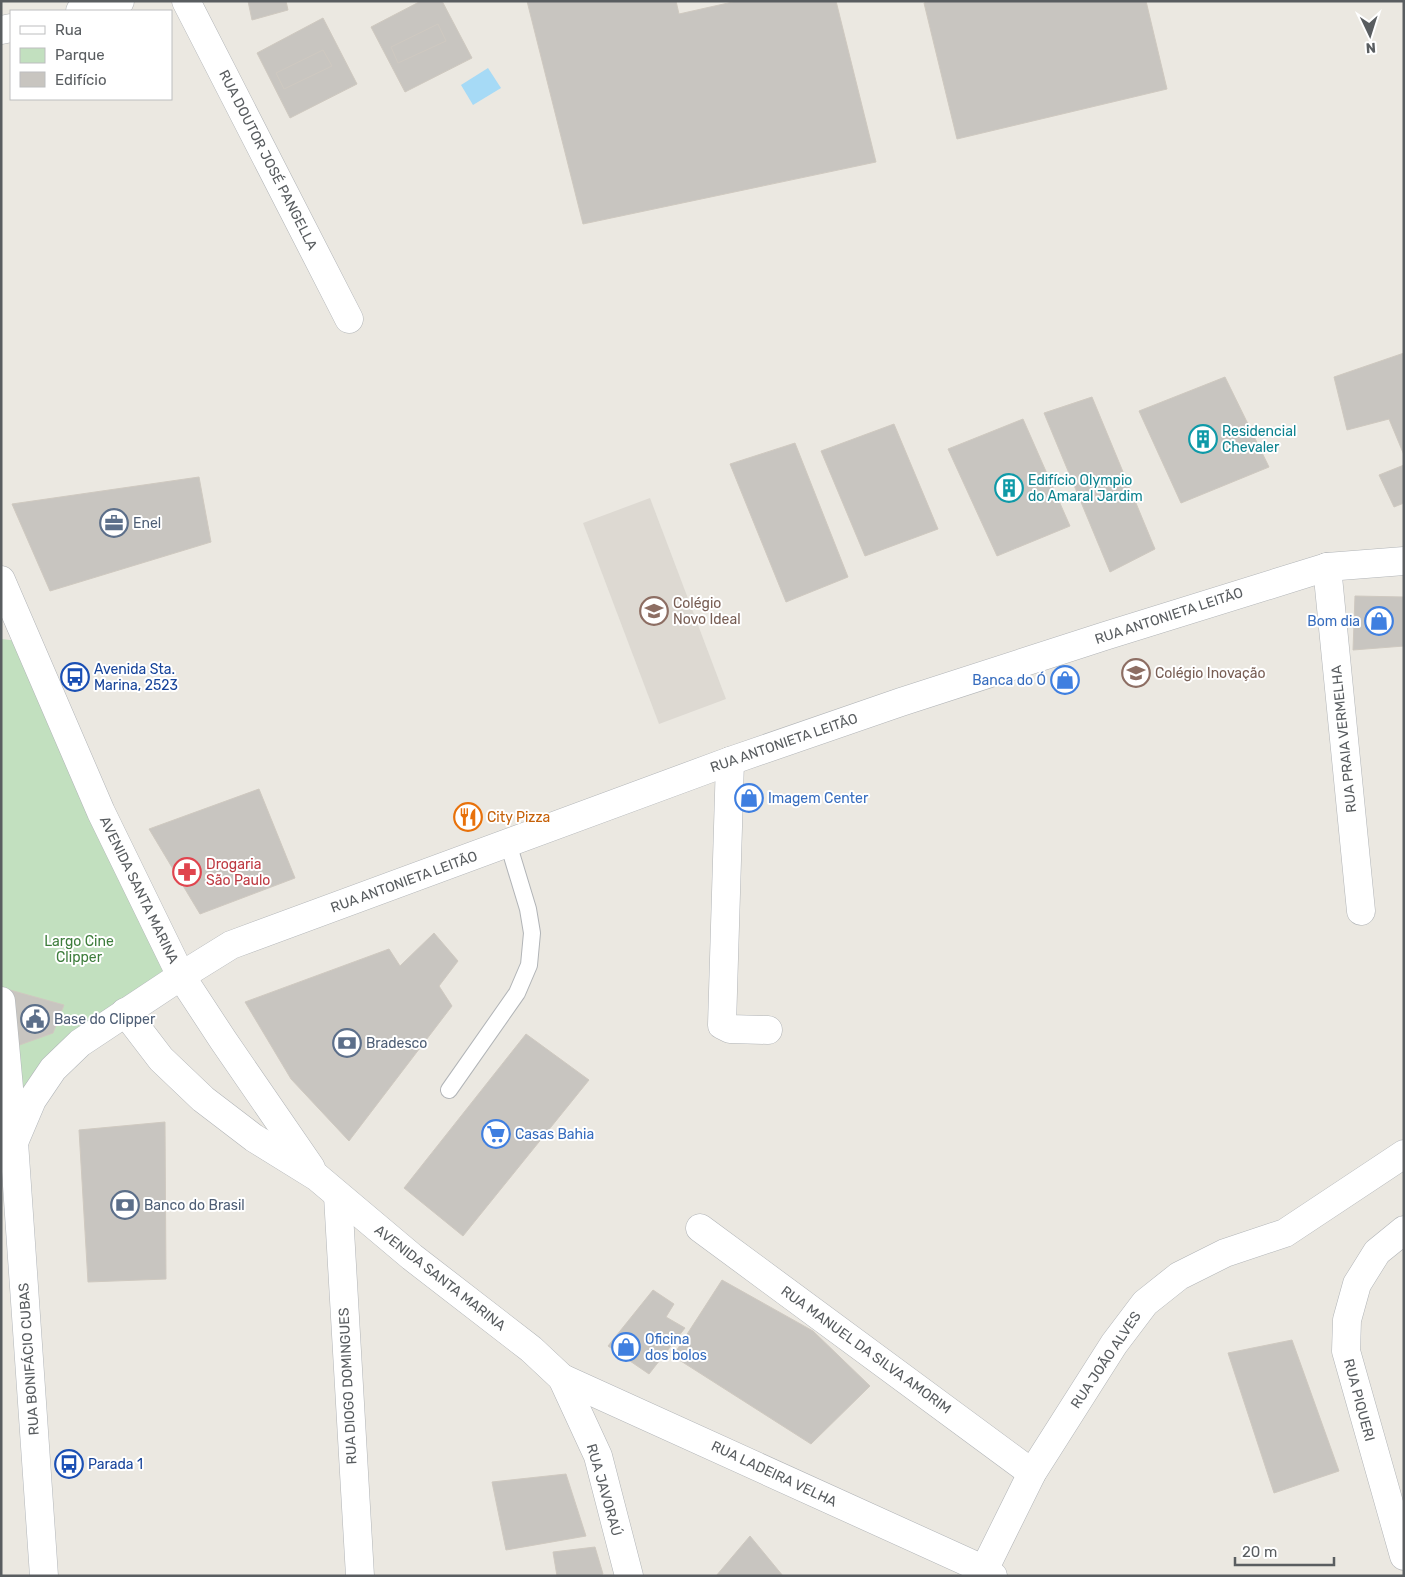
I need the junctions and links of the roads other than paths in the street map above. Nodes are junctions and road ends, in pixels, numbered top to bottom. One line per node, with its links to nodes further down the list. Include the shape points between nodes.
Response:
1 (186, 1): 2 (street, RUA DOUTOR JOSÉ PANGELLA)
2 (349, 318)
3 (1404, 560): 4 (street, RUA ANTONIETA LEITÃO)
4 (1327, 568): 6 (street, RUA ANTONIETA LEITÃO, via 901,702); 8 (street, RUA PRAIA VERMELHA)
5 (1, 580): 9 (street, AVENIDA SANTA MARINA, via 101,812)
6 (730, 761): 7 (street, RUA ANTONIETA LEITÃO); 12 (street, via 722,1024 730,1029)
7 (508, 843): 9 (street, RUA ANTONIETA LEITÃO, via 231,945); 13 (lane, via 528,909 532,933 529,965 517,993)
8 (1361, 911)
9 (181, 976): 11 (street, RUA BONIFÁCIO CUBAS); 16 (street, AVENIDA SANTA MARINA)
10 (1, 1000): 14 (street, RUA BONIFÁCIO CUBAS)
11 (125, 1012): 14 (street, RUA BONIFÁCIO CUBAS, via 80,1043 53,1069 32,1100); 16 (street, AVENIDA SANTA MARINA, via 161,1059 204,1099 254,1138)
12 (768, 1030)
13 (449, 1090)
14 (14, 1142): 24 (street, RUA BONIFÁCIO CUBAS)
15 (1404, 1154): 21 (street, RUA JOÃO ALVES, via 1285,1233 1225,1253 1179,1276 1145,1303 1114,1344)
16 (318, 1177): 17 (street, AVENIDA SANTA MARINA)
17 (338, 1196): 20 (street, AVENIDA SANTA MARINA, via 412,1258 531,1349); 25 (street, RUA DIOGO DOMINGUES)
18 (700, 1228): 21 (street, RUA MANUEL DA SILVA AMORIM)
19 (1404, 1230): 22 (street, RUA PIQUERI, via 1377,1252 1357,1284 1347,1320 1346,1351)
20 (562, 1378): 23 (street, RUA LADEIRA VELHA); 26 (street, RUA JAVORAÚ, via 598,1456)
21 (1032, 1473): 23 (street, RUA JOÃO ALVES)
22 (1404, 1556)
23 (986, 1574)
24 (44, 1576)
25 (360, 1576)
26 (629, 1576)

